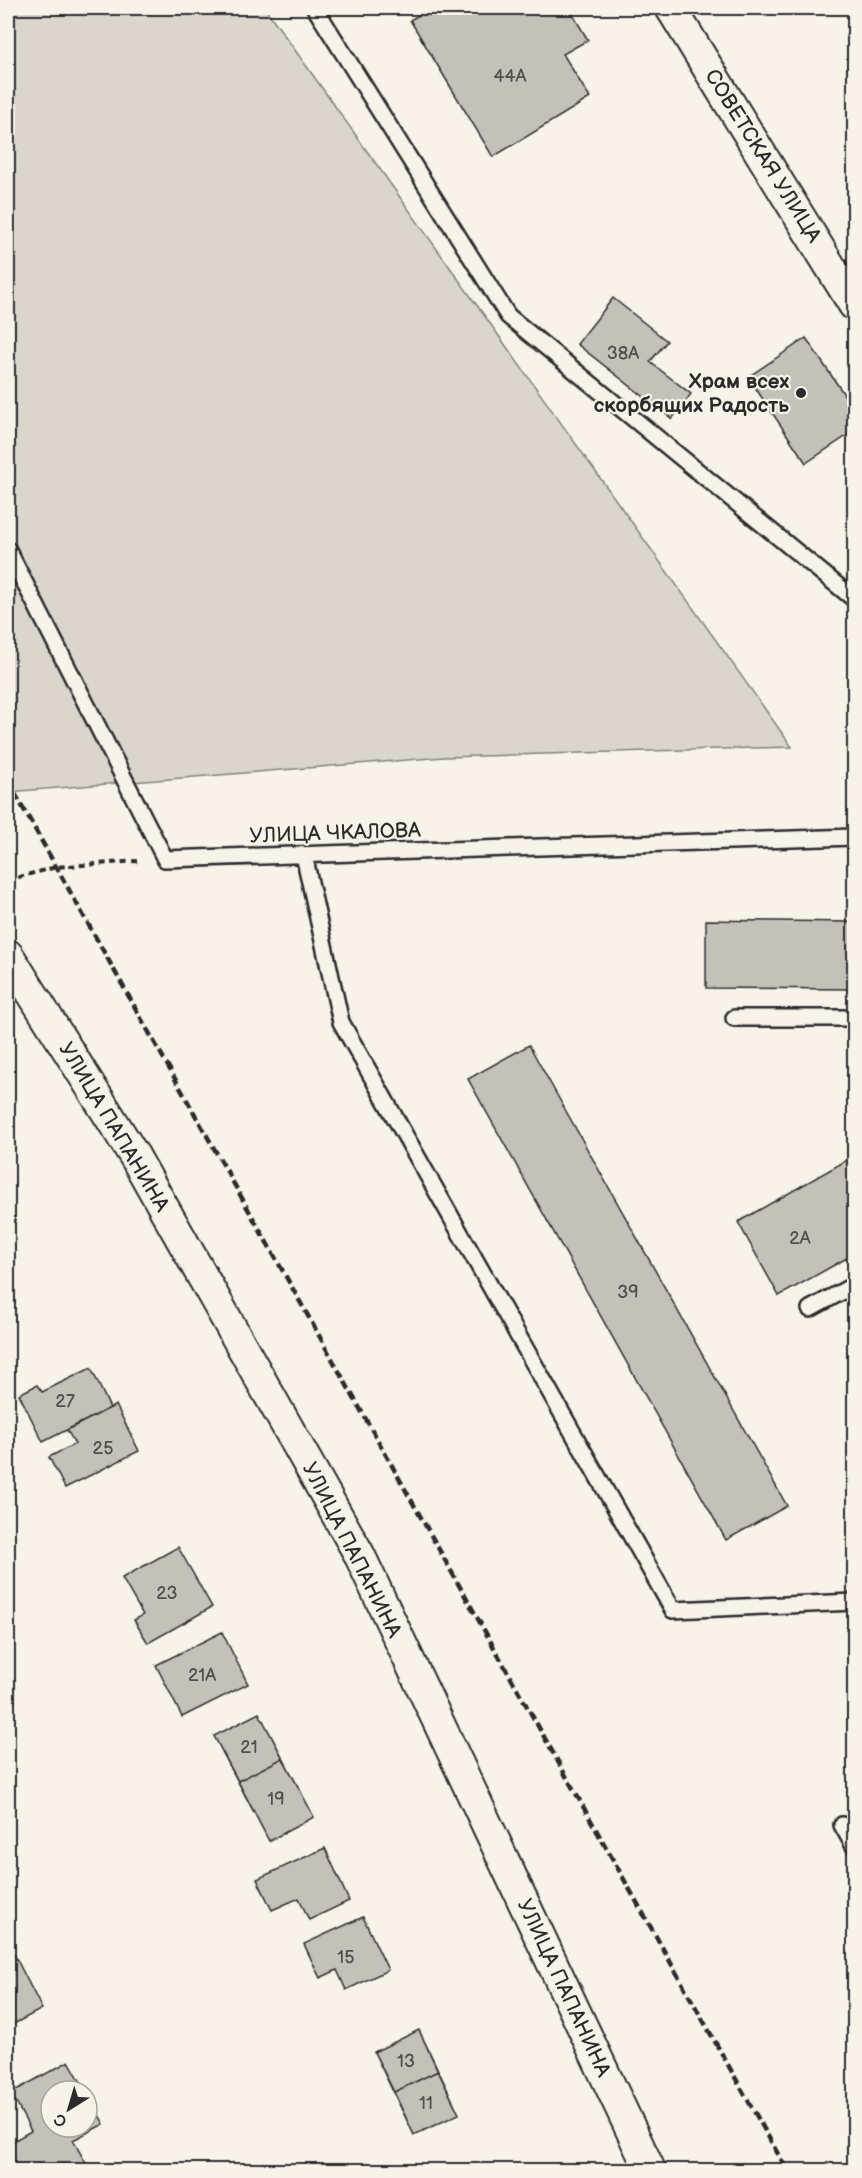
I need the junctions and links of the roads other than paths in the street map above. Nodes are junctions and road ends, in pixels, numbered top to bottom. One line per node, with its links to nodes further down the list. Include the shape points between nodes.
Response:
1 (315, 8): 5 (lane, via 508,316)
2 (671, 8): 3 (street, СОВЕТСКАЯ УЛИЦА)
3 (855, 305)
4 (8, 550): 7 (lane, УЛИЦА ЧКАЛОВА, via 165,859)
5 (855, 600)
6 (855, 837): 7 (lane, УЛИЦА ЧКАЛОВА)
7 (304, 855): 13 (lane, via 340,1022 673,1611)
8 (8, 956): 16 (street, УЛИЦА ПАПАНИНА, via 135,1157 359,1554)
9 (734, 1018): 10 (lane)
10 (855, 1018)
11 (855, 1285): 12 (lane)
12 (810, 1309)
13 (855, 1602)
14 (842, 1825): 15 (lane)
15 (855, 1846)
16 (650, 2170)

